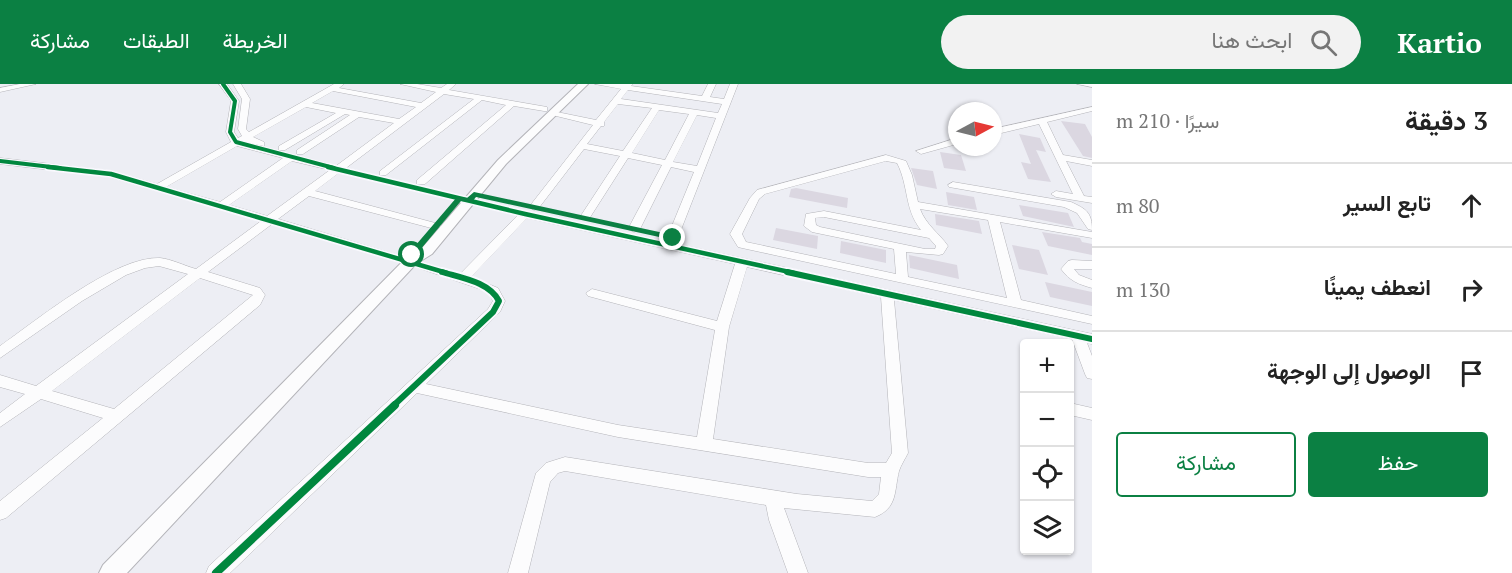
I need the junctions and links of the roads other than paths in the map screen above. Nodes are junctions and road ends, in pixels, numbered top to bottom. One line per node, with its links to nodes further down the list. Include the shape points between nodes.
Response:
1 (32, 84): 16 (street)
2 (223, 84): 36 (street, via 235,101 230,132)
3 (237, 84): 36 (street, via 246,99)
4 (404, 84): 15 (street)
5 (572, 84): 27 (main road)
6 (583, 84): 27 (main road)
7 (599, 84): 14 (street)
8 (673, 84): 17 (street)
9 (712, 84): 19 (street)
10 (734, 84): 21 (street)
11 (1081, 84): 12 (street)
12 (1092, 85)
13 (336, 86): 23 (street); 24 (street)
14 (628, 86): 17 (street); 20 (street)
15 (448, 87): 18 (street); 24 (street)
16 (0, 90)
17 (667, 94): 19 (street)
18 (481, 97): 22 (street); 49 (street)
19 (705, 99): 21 (street)
20 (617, 101): 25 (street); 34 (street)
21 (728, 102): 31 (street)
22 (513, 103): 27 (street); 50 (street)
23 (304, 104): 28 (street); 36 (street)
24 (422, 106): 33 (street)
25 (657, 107): 29 (street); 41 (street)
26 (1092, 109): 32 (street)
27 (548, 111): 34 (street); 55 (main road)
28 (343, 112): 30 (street); 39 (street)
29 (694, 112): 31 (street); 45 (street)
30 (357, 114): 33 (street); 42 (street)
31 (722, 116): 48 (street)
32 (1042, 121): 35 (street); 43 (street)
33 (400, 122): 47 (street)
34 (601, 124): 38 (street)
35 (1002, 130)
36 (241, 140): 39 (street); 42 (street, via 247,147); 53 (street)
37 (948, 144): 40 (street)
38 (584, 146): 41 (street); 61 (street)
39 (282, 148): 42 (street)
40 (921, 151)
41 (627, 154): 45 (street); 62 (street)
42 (295, 155): 47 (street); 59 (street)
43 (1061, 157): 46 (street); 56 (street)
44 (0, 161): 53 (street, via 111,174)
45 (668, 163): 48 (street); 66 (street)
46 (1092, 163)
47 (341, 165): 49 (street); 54 (street); 55 (street)
48 (700, 170): 69 (street)
49 (383, 172): 50 (street)
50 (421, 182): 55 (street)
51 (977, 182): 56 (street)
52 (953, 185): 60 (street)
53 (157, 188): 59 (street)
54 (305, 192): 63 (street); 64 (street)
55 (466, 196): 61 (street); 64 (main road); 71 (main road, via 427,251)
56 (1080, 198): 57 (street)
57 (1092, 200)
58 (912, 204): 60 (street); 67 (street, via 921,223); 76 (street, via 905,167 901,161 886,158 761,192 736,234 742,245)
59 (221, 206): 63 (street)
60 (1000, 209): 65 (street, via 1067,204 1081,211); 68 (street); 80 (street)
61 (530, 210): 62 (street); 72 (street); 75 (street)
62 (585, 217): 66 (street)
63 (268, 220): 71 (street); 74 (street)
64 (435, 226): 71 (main road, via 415,249)
65 (1092, 227)
66 (634, 229): 69 (street)
67 (936, 236): 70 (street, via 942,246 939,252); 70 (street, via 824,214 810,216 810,225 816,230)
68 (1092, 236)
69 (673, 238): 83 (street)
70 (900, 247): 76 (street)
71 (411, 261): 75 (street); 99 (main road)
72 (742, 262): 78 (street); 82 (street)
73 (1092, 265): 77 (street, via 1072,264 1067,269 1075,278)
74 (196, 274): 86 (street, via 160,262 128,269); 90 (street); 93 (street, via 259,295)
75 (463, 278): 89 (street, via 494,291 499,301 497,307)
76 (902, 279): 80 (street)
77 (1092, 284)
78 (888, 292): 84 (street); 96 (street, via 900,453)
79 (592, 293): 82 (street)
80 (1015, 303): 81 (street)
81 (1092, 320)
82 (722, 327): 95 (street)
83 (1092, 328)
84 (1077, 336): 85 (street); 87 (street)
85 (1092, 339)
86 (0, 353)
87 (1092, 374)
88 (0, 381): 90 (street)
89 (416, 387): 95 (street, via 618,431); 100 (street)
90 (38, 392): 93 (street); 94 (street)
91 (1074, 409): 92 (street)
92 (1092, 414)
93 (117, 416): 98 (street)
94 (0, 421)
95 (704, 445): 96 (street, via 868,470)
96 (891, 470): 97 (street, via 887,498 875,509)
97 (773, 498): 101 (street, via 565,464 552,468 542,478); 102 (street)
98 (0, 512)
99 (111, 573)
100 (216, 573)
101 (518, 573)
102 (798, 573)

